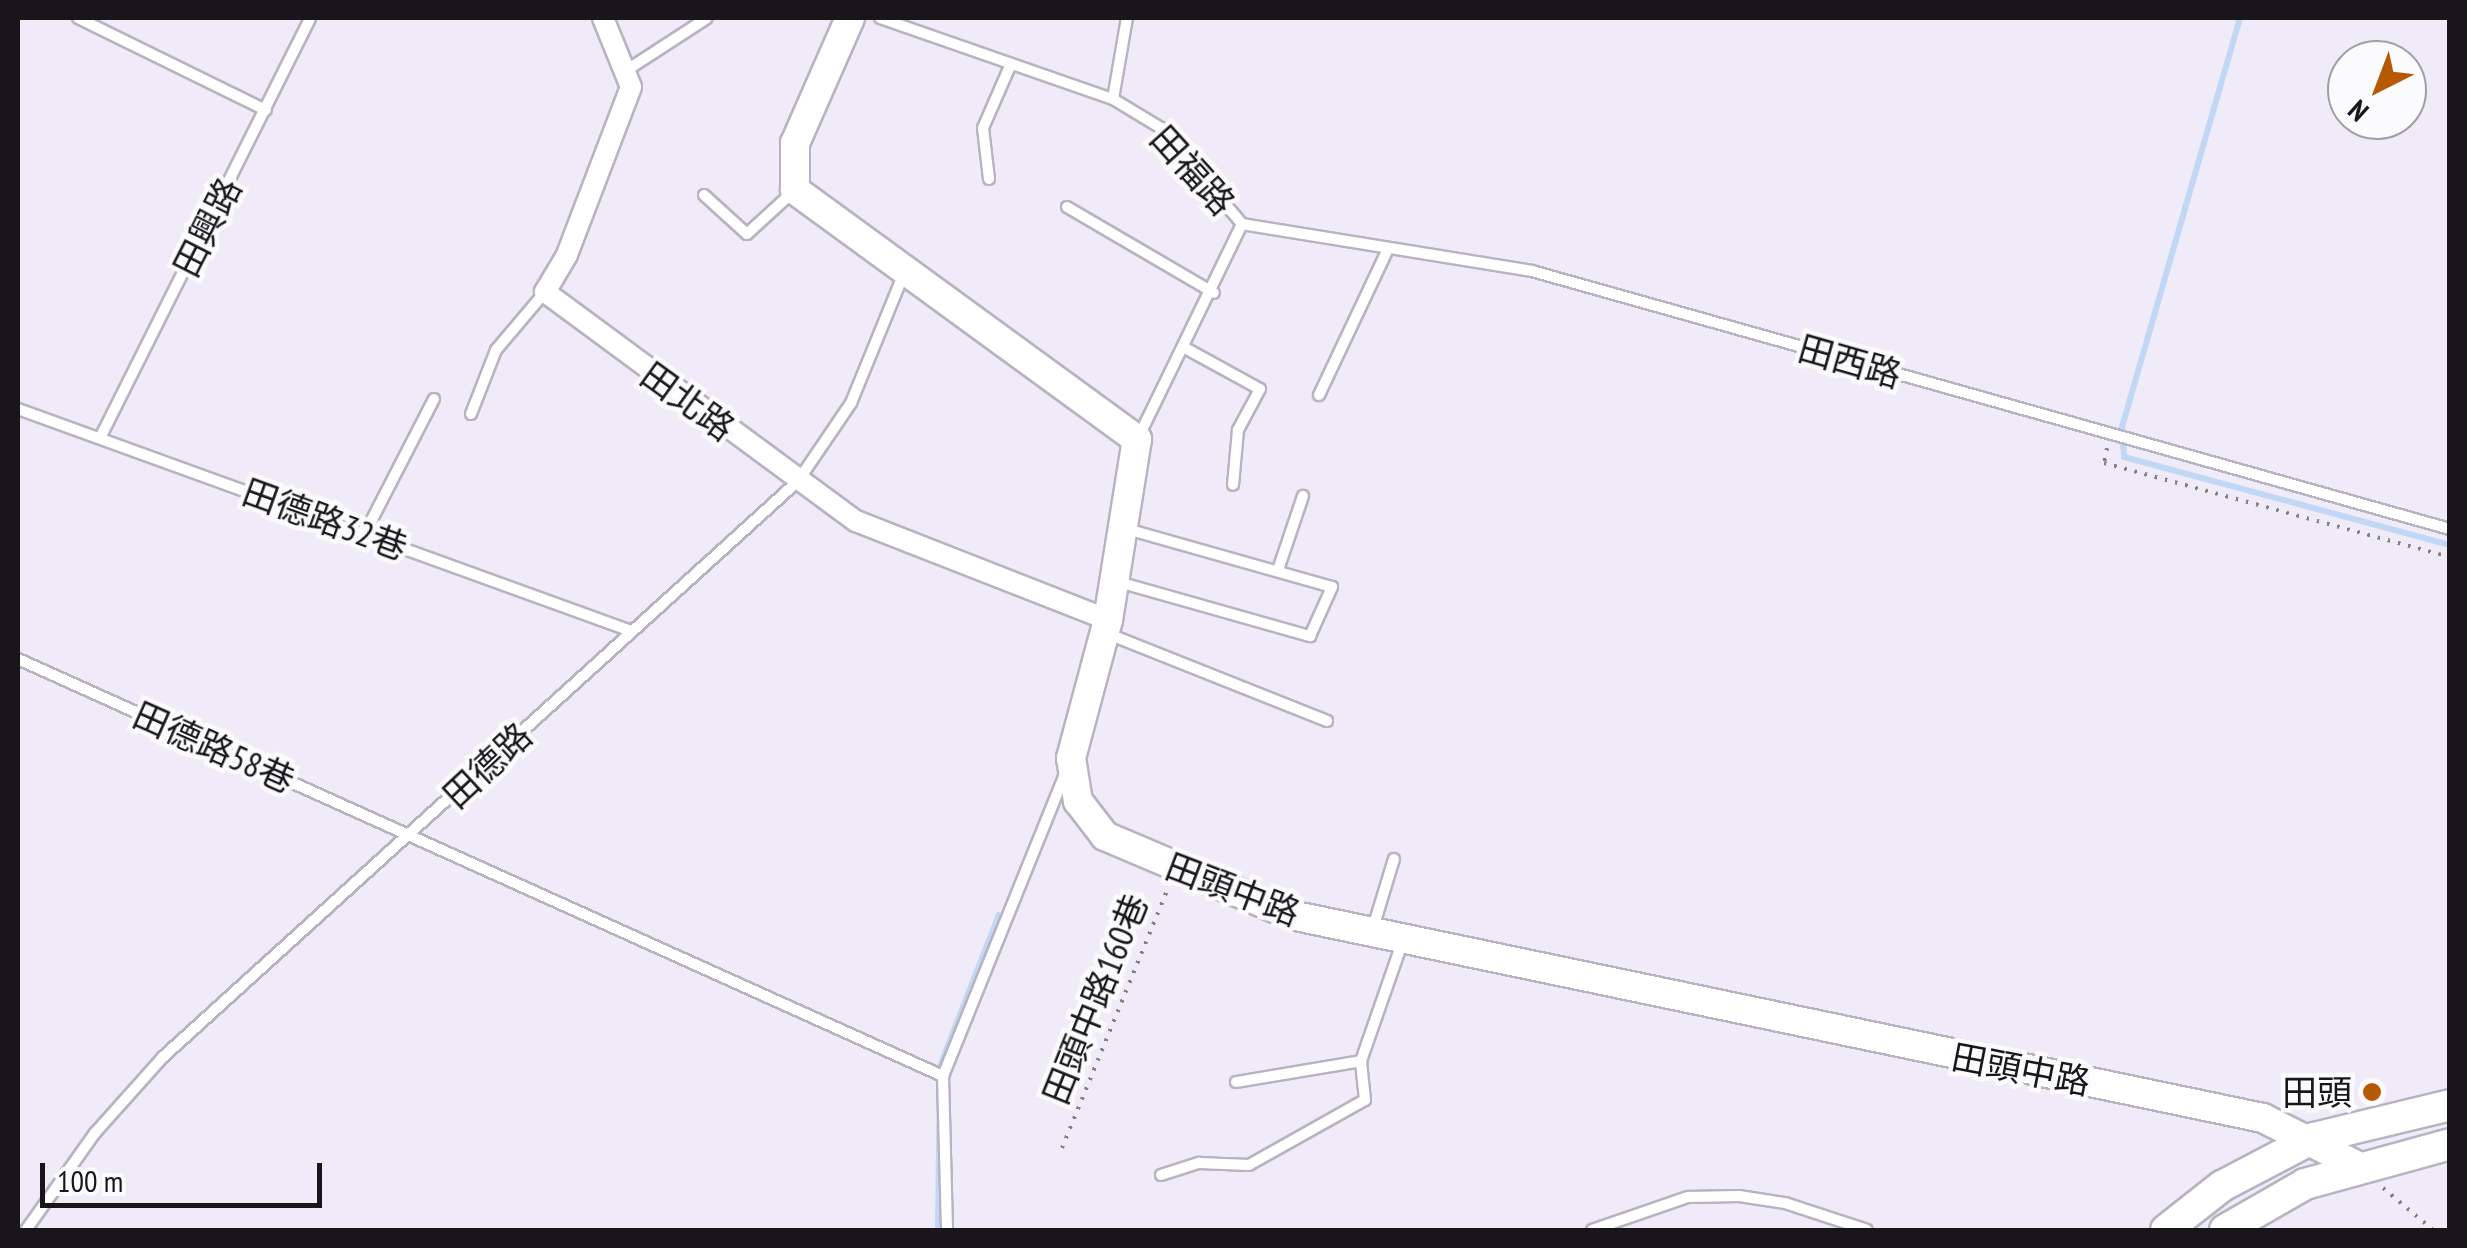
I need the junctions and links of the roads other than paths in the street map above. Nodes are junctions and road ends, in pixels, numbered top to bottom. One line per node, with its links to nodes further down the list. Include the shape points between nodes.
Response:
1 (78, 18): 11 (lane)
2 (310, 18): 11 (lane, 田興路)
3 (603, 18): 9 (street)
4 (707, 18): 9 (lane)
5 (850, 18): 13 (street, via 795,144)
6 (880, 18): 8 (lane)
7 (1127, 18): 10 (lane)
8 (1011, 64): 10 (lane); 12 (lane, via 982,128)
9 (627, 70): 19 (street, via 631,87 567,255)
10 (1113, 99): 16 (lane, 田福路, via 1162,128)
11 (266, 110): 26 (lane, 田興路)
12 (989, 179)
13 (795, 190): 14 (lane, via 747,234); 18 (street)
14 (704, 195)
15 (1067, 207): 20 (lane)
16 (1242, 224): 17 (lane, 田西路); 20 (lane, 田福路)
17 (1387, 250): 22 (lane); 32 (lane, 田西路, via 1532,272)
18 (904, 272): 27 (street); 28 (lane, 田德路, via 852,403)
19 (545, 292): 25 (lane, via 496,350); 28 (street, 田北路)
20 (1214, 293): 21 (lane, 田福路)
21 (1185, 348): 27 (lane, 田福路); 29 (lane, via 1260,389 1238,430)
22 (1319, 394)
23 (434, 399): 33 (lane)
24 (18, 409): 26 (lane, 田德路32巷)
25 (471, 414)
26 (101, 436): 33 (lane, 田德路32巷)
27 (1138, 438): 31 (street, 田頭中路)
28 (798, 482): 36 (street, 田北路, via 856,521); 37 (lane, 田德路)
29 (1233, 485)
30 (1303, 496): 34 (lane)
31 (1123, 528): 34 (lane); 35 (street, 田頭中路)
32 (2450, 529)
33 (364, 535): 37 (lane, 田德路32巷)
34 (1278, 567): 35 (lane, via 1332,587 1310,636)
35 (1114, 581): 36 (street, 田頭中路)
36 (1106, 626): 39 (lane); 40 (street, 田頭中路)
37 (631, 632): 41 (lane, 田德路)
38 (18, 659): 41 (lane, 田德路58巷)
39 (1326, 721)
40 (1071, 758): 43 (street, 田頭中路, via 1078,802 1106,836 1291,915); 46 (lane)
41 (411, 836): 46 (lane, 田德路58巷); 53 (lane, 田德路, via 163,1058 95,1132)
42 (1394, 858): 43 (lane)
43 (1372, 934): 44 (street, 田頭中路)
44 (1402, 943): 45 (lane); 49 (street, 田頭中路, via 2263,1118)
45 (1361, 1061): 47 (lane); 52 (lane, via 1365,1100 1248,1165 1199,1163)
46 (943, 1076): 54 (lane)
47 (1236, 1082)
48 (2450, 1105): 49 (main road)
49 (2314, 1138): 51 (street, 田頭中路); 57 (main road, via 2222,1186)
50 (2450, 1144): 51 (main road)
51 (2356, 1165): 58 (main road, via 2305,1184)
52 (1161, 1175)
53 (26, 1230)
54 (947, 1230)
55 (1592, 1230): 56 (lane, via 1688,1197 1739,1196 1785,1202)
56 (1867, 1230)
57 (2166, 1230)
58 (2225, 1230)

